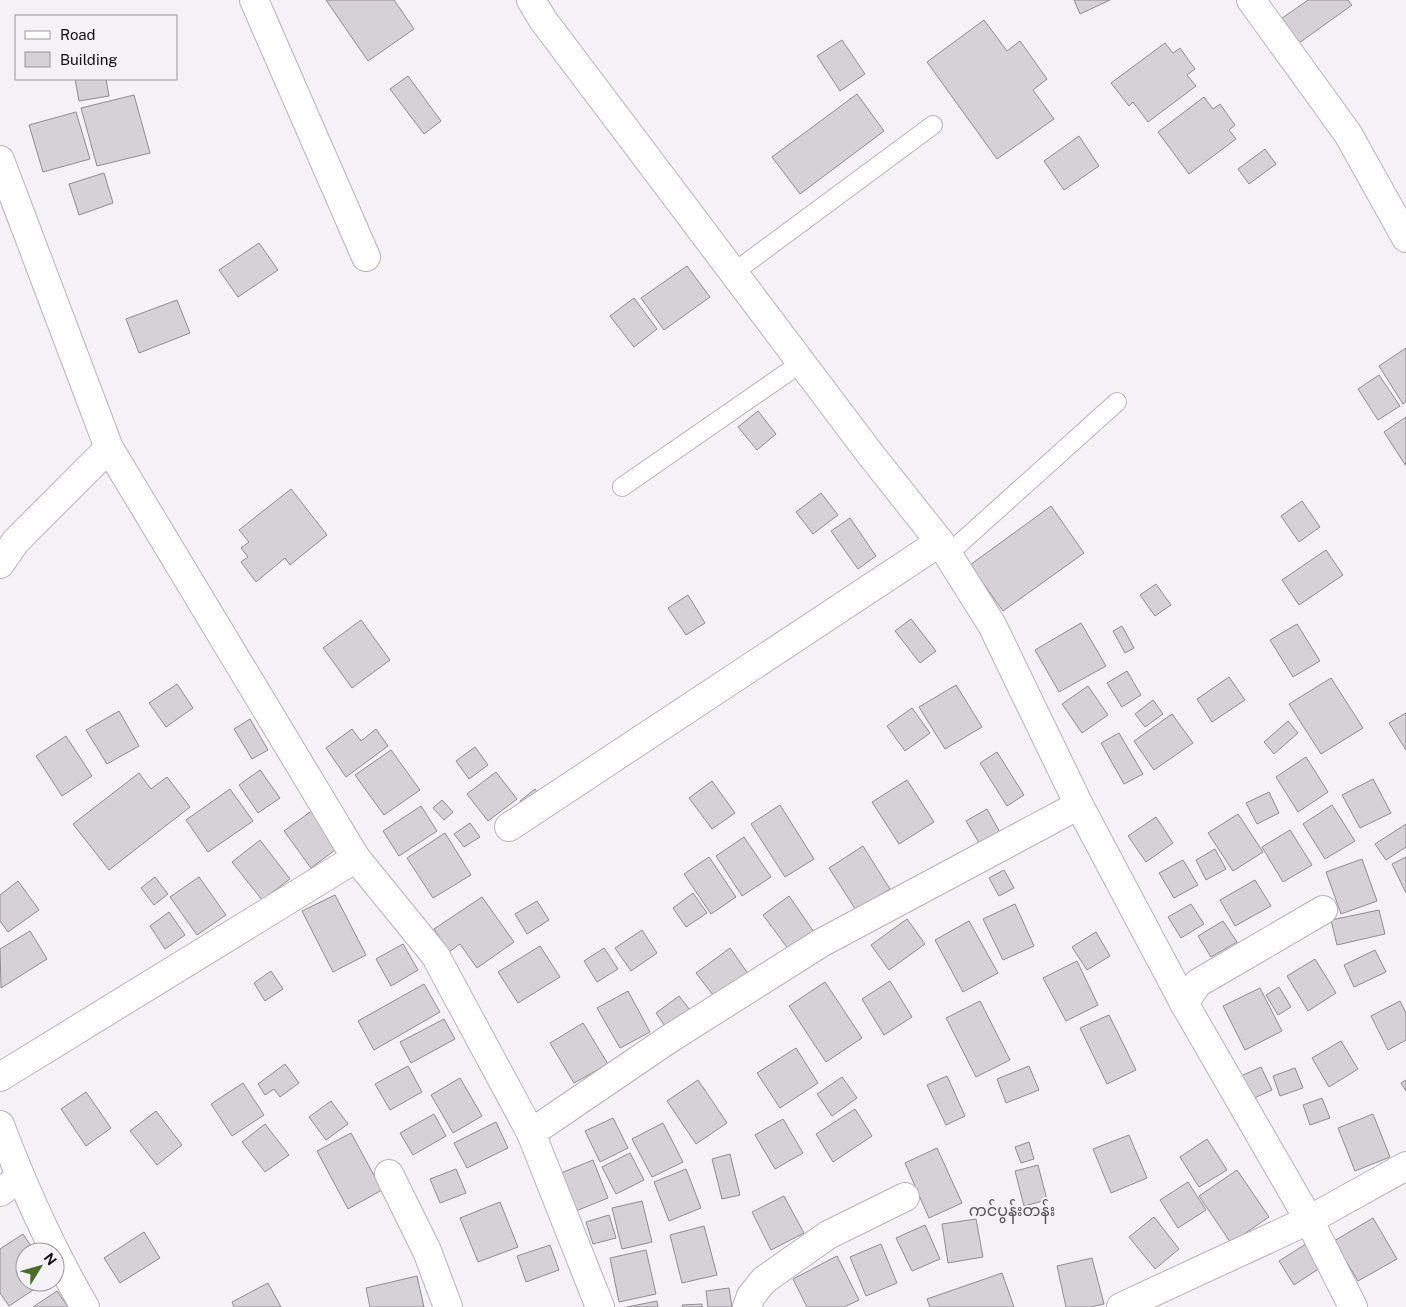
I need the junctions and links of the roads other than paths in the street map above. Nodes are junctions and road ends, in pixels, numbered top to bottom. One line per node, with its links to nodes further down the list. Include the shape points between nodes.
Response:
1 (254, 0): 7 (street)
2 (531, 0): 8 (street)
3 (1250, 0): 6 (street, via 1348,134)
4 (934, 125): 8 (lane)
5 (0, 160): 11 (street)
6 (1406, 238)
7 (366, 257)
8 (733, 272): 9 (street)
9 (801, 363): 12 (lane); 13 (street)
10 (1117, 402): 13 (lane)
11 (109, 448): 14 (street, via 16,541); 17 (street)
12 (622, 487)
13 (944, 548): 15 (street, via 992,626); 16 (street)
14 (0, 564)
15 (1079, 805): 19 (street); 22 (street, via 821,943 669,1039)
16 (510, 828)
17 (356, 858): 20 (street); 22 (street, via 435,955)
18 (1322, 910): 19 (street, via 1198,983)
19 (1184, 1003): 27 (street)
20 (0, 1077)
21 (0, 1125): 25 (street)
22 (531, 1133): 30 (street)
23 (1406, 1166): 27 (street)
24 (389, 1174): 29 (street, via 427,1251)
25 (10, 1185): 28 (street)
26 (905, 1197): 31 (street, via 828,1235 764,1280 750,1296)
27 (1309, 1220): 32 (street); 33 (street)
28 (85, 1307)
29 (448, 1307)
30 (600, 1307)
31 (747, 1307)
32 (1121, 1307)
33 (1353, 1307)

